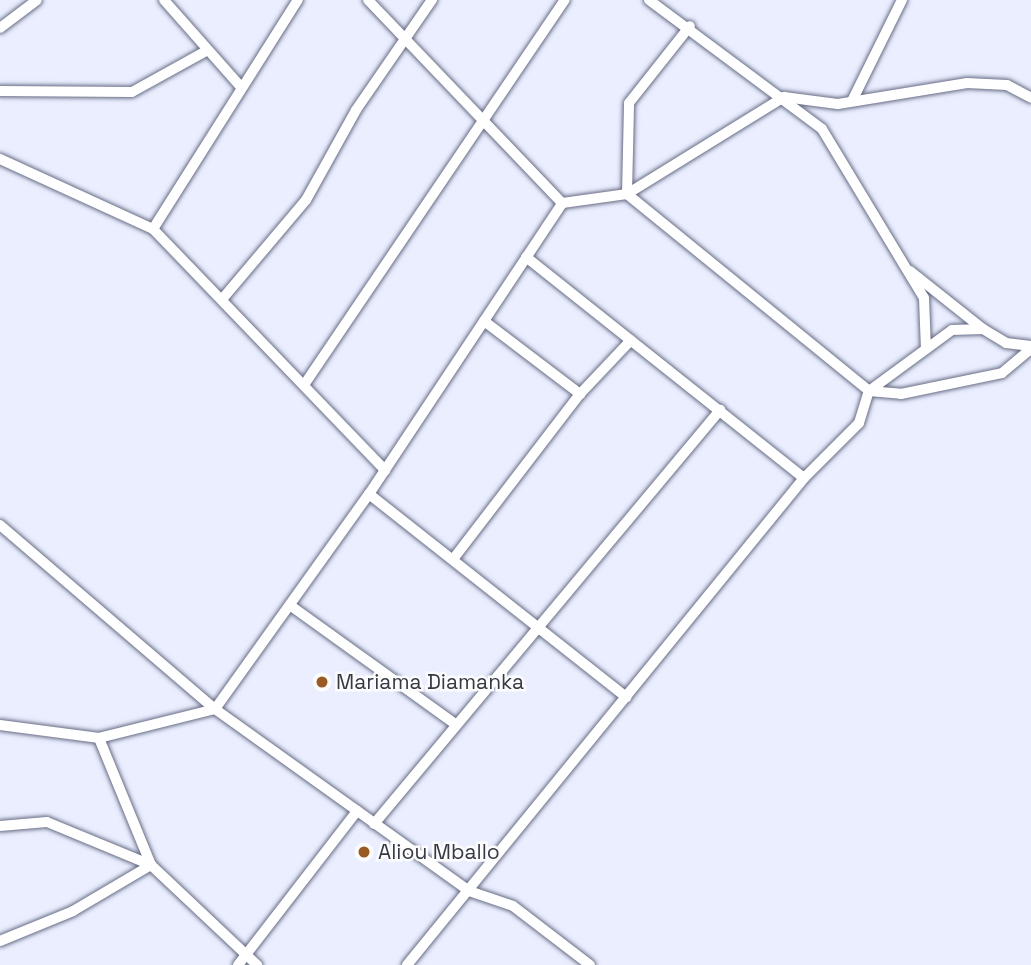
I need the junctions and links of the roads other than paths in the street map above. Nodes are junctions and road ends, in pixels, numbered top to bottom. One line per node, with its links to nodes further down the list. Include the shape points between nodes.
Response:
1 (37, 0): 10 (street)
2 (164, 0): 12 (street)
3 (298, 0): 13 (street)
4 (368, 0): 11 (street)
5 (432, 0): 11 (street)
6 (565, 0): 18 (street)
7 (649, 0): 9 (street)
8 (902, 0): 17 (street)
9 (690, 26): 15 (street); 20 (street, via 629,103)
10 (0, 28)
11 (407, 39): 18 (street); 25 (street, via 306,200)
12 (206, 51): 13 (street); 14 (street, via 132,92)
13 (240, 86): 22 (street)
14 (0, 91)
15 (784, 97): 17 (street, via 817,104); 20 (street); 24 (street, via 822,129)
16 (1031, 98): 17 (street, via 1007,85 967,83)
17 (852, 101)
18 (481, 121): 21 (street); 31 (street)
19 (0, 159): 22 (street)
20 (627, 194): 21 (street); 32 (street)
21 (562, 203): 23 (street)
22 (153, 229): 25 (street)
23 (526, 257): 26 (street); 28 (street)
24 (911, 271): 27 (street); 30 (street, via 924,298)
25 (224, 297): 31 (street)
26 (484, 321): 33 (street); 35 (street)
27 (983, 329): 29 (street, via 1006,343); 30 (street, via 953,330)
28 (631, 340): 33 (street); 34 (street)
29 (1031, 347): 32 (street, via 1002,373 901,394)
30 (926, 349): 32 (street)
31 (303, 385): 35 (street)
32 (869, 391): 36 (street, via 859,423)
33 (580, 394): 39 (street)
34 (720, 410): 36 (street); 41 (street)
35 (385, 470): 37 (street)
36 (804, 478): 42 (street)
37 (369, 494): 39 (street); 40 (street)
38 (0, 524): 43 (street)
39 (454, 558): 41 (street)
40 (291, 606): 43 (street); 44 (street)
41 (542, 625): 42 (street); 44 (street)
42 (626, 697): 51 (street)
43 (215, 709): 46 (street); 47 (street)
44 (455, 724): 48 (street)
45 (0, 725): 46 (street)
46 (99, 738): 50 (street)
47 (357, 811): 48 (street); 53 (street)
48 (374, 824): 51 (street)
49 (0, 826): 50 (street, via 47,821)
50 (151, 865): 52 (street, via 73,911); 53 (street)
51 (469, 891): 55 (street); 56 (street, via 522,912)
52 (0, 941)
53 (242, 960): 54 (street)
54 (257, 965)
55 (407, 965)
56 (590, 965)

